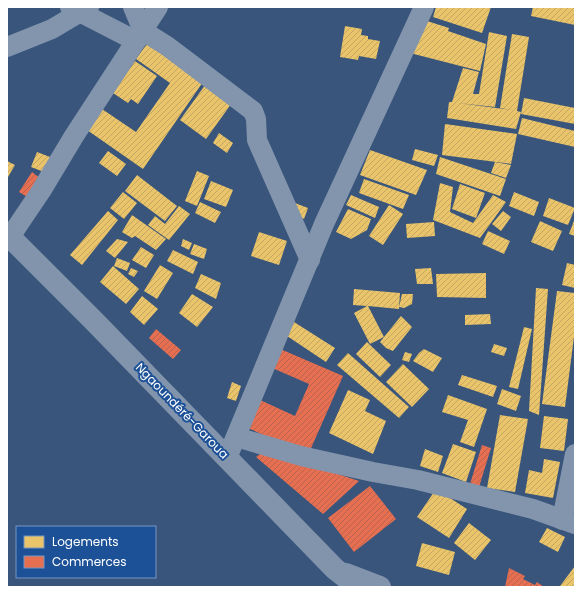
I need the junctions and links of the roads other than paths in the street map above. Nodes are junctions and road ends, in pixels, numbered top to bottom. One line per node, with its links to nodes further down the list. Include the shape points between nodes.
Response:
1 (133, 7): 5 (street)
2 (158, 7): 5 (street)
3 (424, 7): 8 (street, via 324,224)
4 (80, 9): 5 (street); 6 (street, via 52,29)
5 (140, 36): 7 (street, via 41,191); 8 (street, via 167,46 252,111 256,119 257,140)
6 (7, 47)
7 (8, 235): 11 (highway, Ngaoundéré-Garoua)
8 (310, 260): 9 (street)
9 (236, 437): 11 (street); 12 (street, via 301,456 425,482 533,509)
10 (575, 454): 12 (street)
11 (228, 458): 13 (highway, Ngaoundéré-Garoua)
12 (569, 522)
13 (338, 578): 14 (highway, Ngaoundéré-Garoua); 15 (highway)
14 (358, 587)
15 (380, 587)

